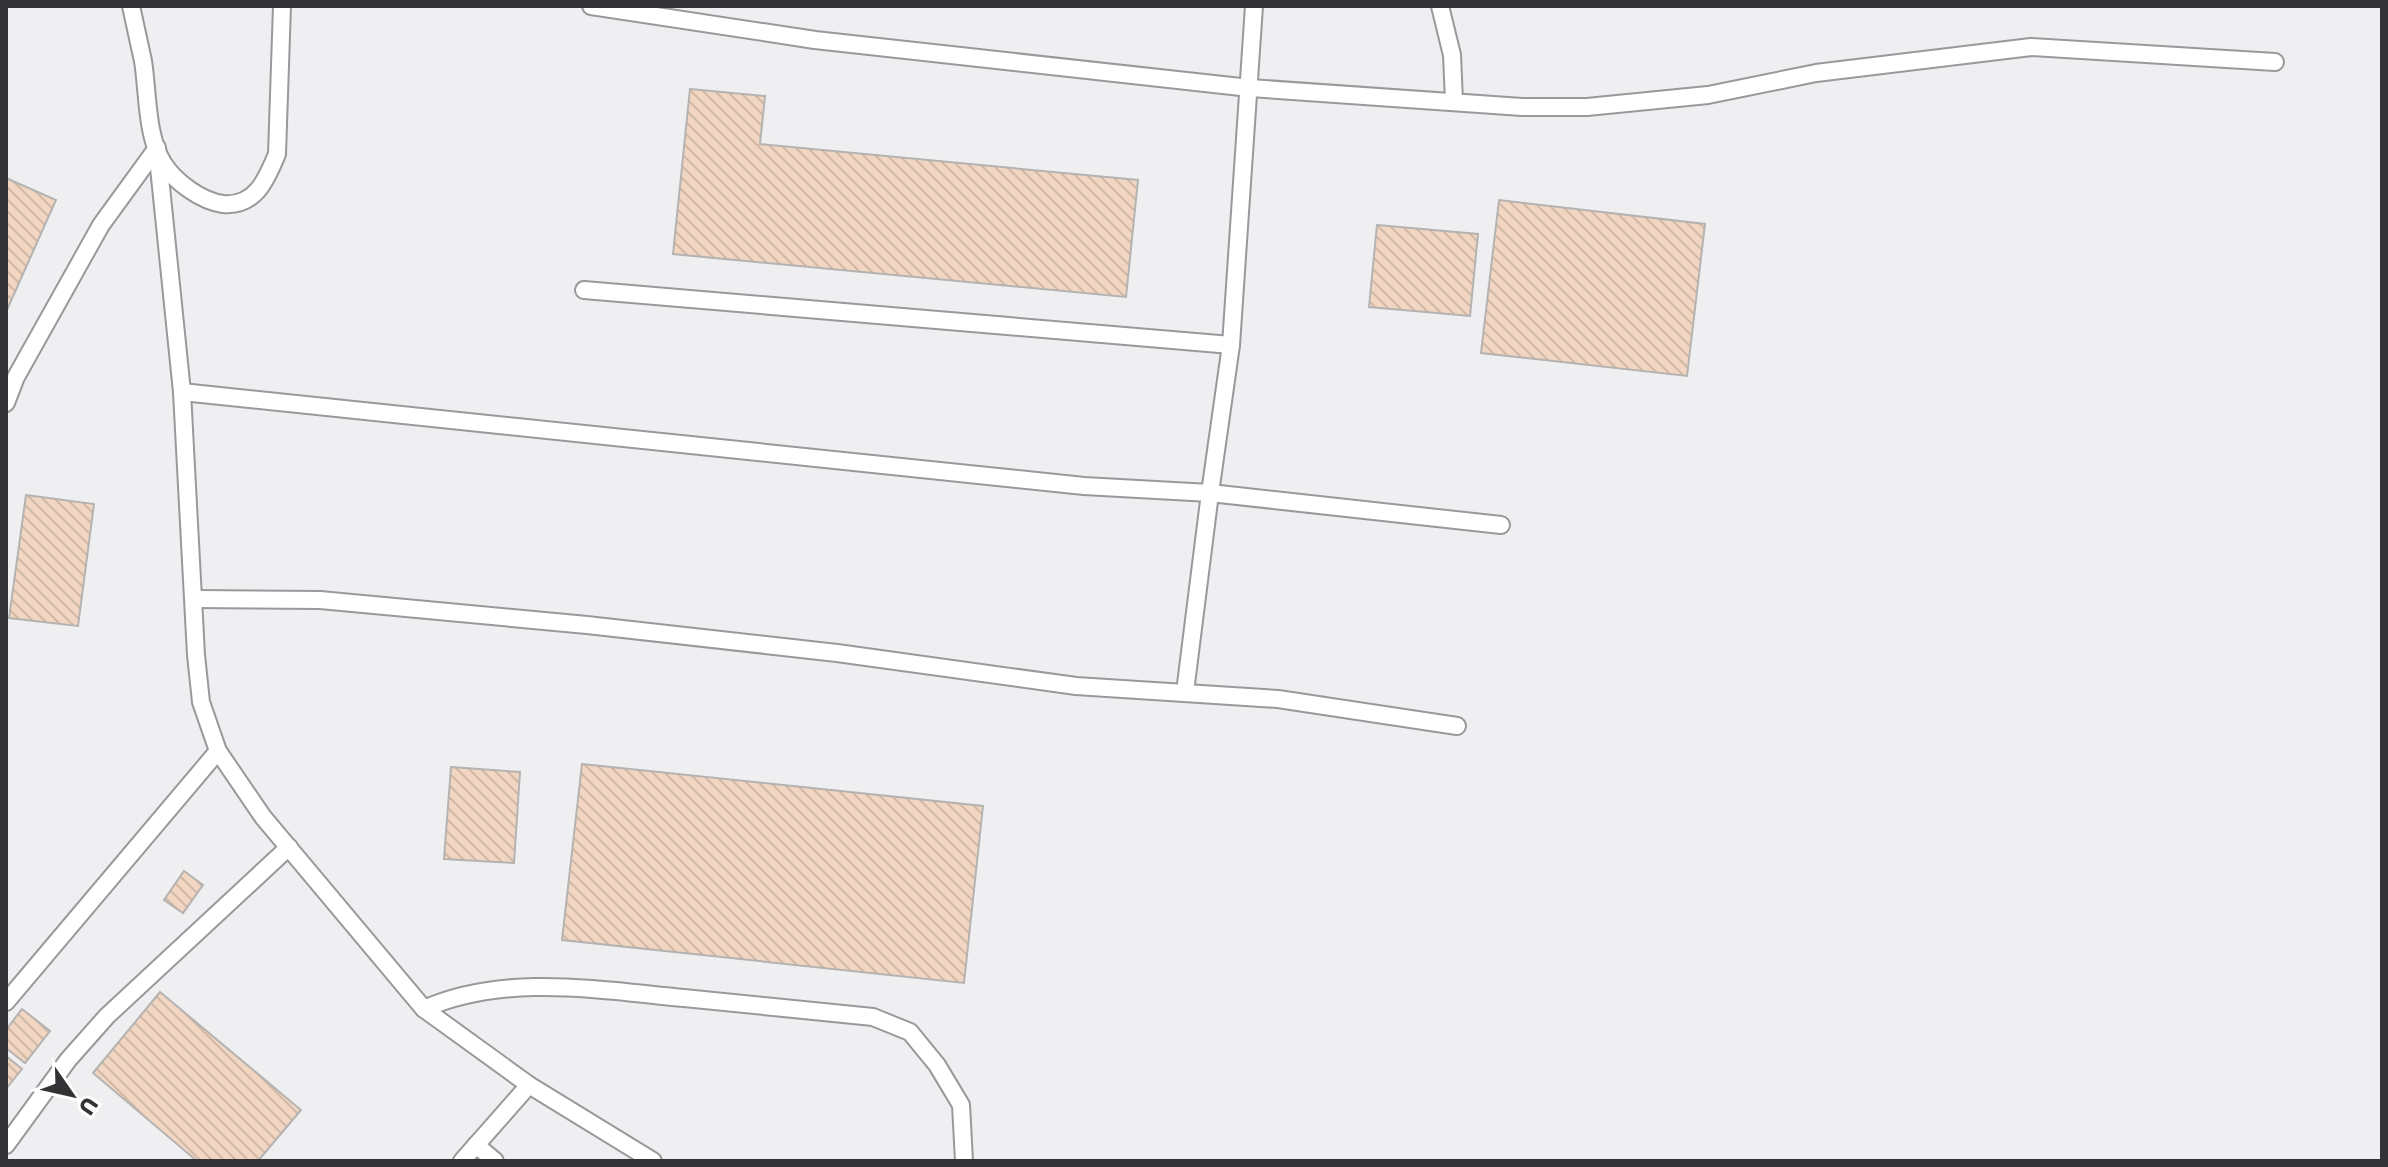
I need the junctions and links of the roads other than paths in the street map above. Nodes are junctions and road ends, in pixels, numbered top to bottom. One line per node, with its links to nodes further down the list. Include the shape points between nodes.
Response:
1 (131, 6): 9 (lane)
2 (282, 6): 9 (lane, via 278,143 270,174 259,190 236,203 209,200 174,175)
3 (591, 6): 7 (lane, via 815,40)
4 (1254, 6): 7 (lane)
5 (1440, 6): 8 (lane, via 1452,55)
6 (2275, 62): 8 (lane, via 2031,47 1816,73 1708,95 1587,107)
7 (1250, 88): 8 (lane); 11 (lane)
8 (1454, 101)
9 (157, 148): 12 (lane); 13 (lane, via 101,225)
10 (584, 290): 11 (lane)
11 (1231, 345): 14 (lane)
12 (182, 392): 14 (lane, via 1084,486); 16 (lane)
13 (6, 403)
14 (1210, 493): 15 (lane); 17 (lane)
15 (1501, 525)
16 (194, 599): 17 (lane, via 320,600 837,653 1076,686); 19 (lane, via 201,702)
17 (1185, 692): 18 (lane, via 1278,699)
18 (1457, 726)
19 (218, 751): 20 (lane); 21 (lane)
20 (289, 847): 22 (lane); 24 (lane, via 107,1016)
21 (6, 1002)
22 (424, 1009): 23 (lane); 29 (lane, via 456,995 542,988 873,1017 910,1032 937,1065 961,1105)
23 (529, 1085): 25 (lane); 28 (lane)
24 (6, 1145)
25 (476, 1145): 26 (lane); 27 (lane)
26 (462, 1161)
27 (495, 1161)
28 (653, 1161)
29 (964, 1161)

